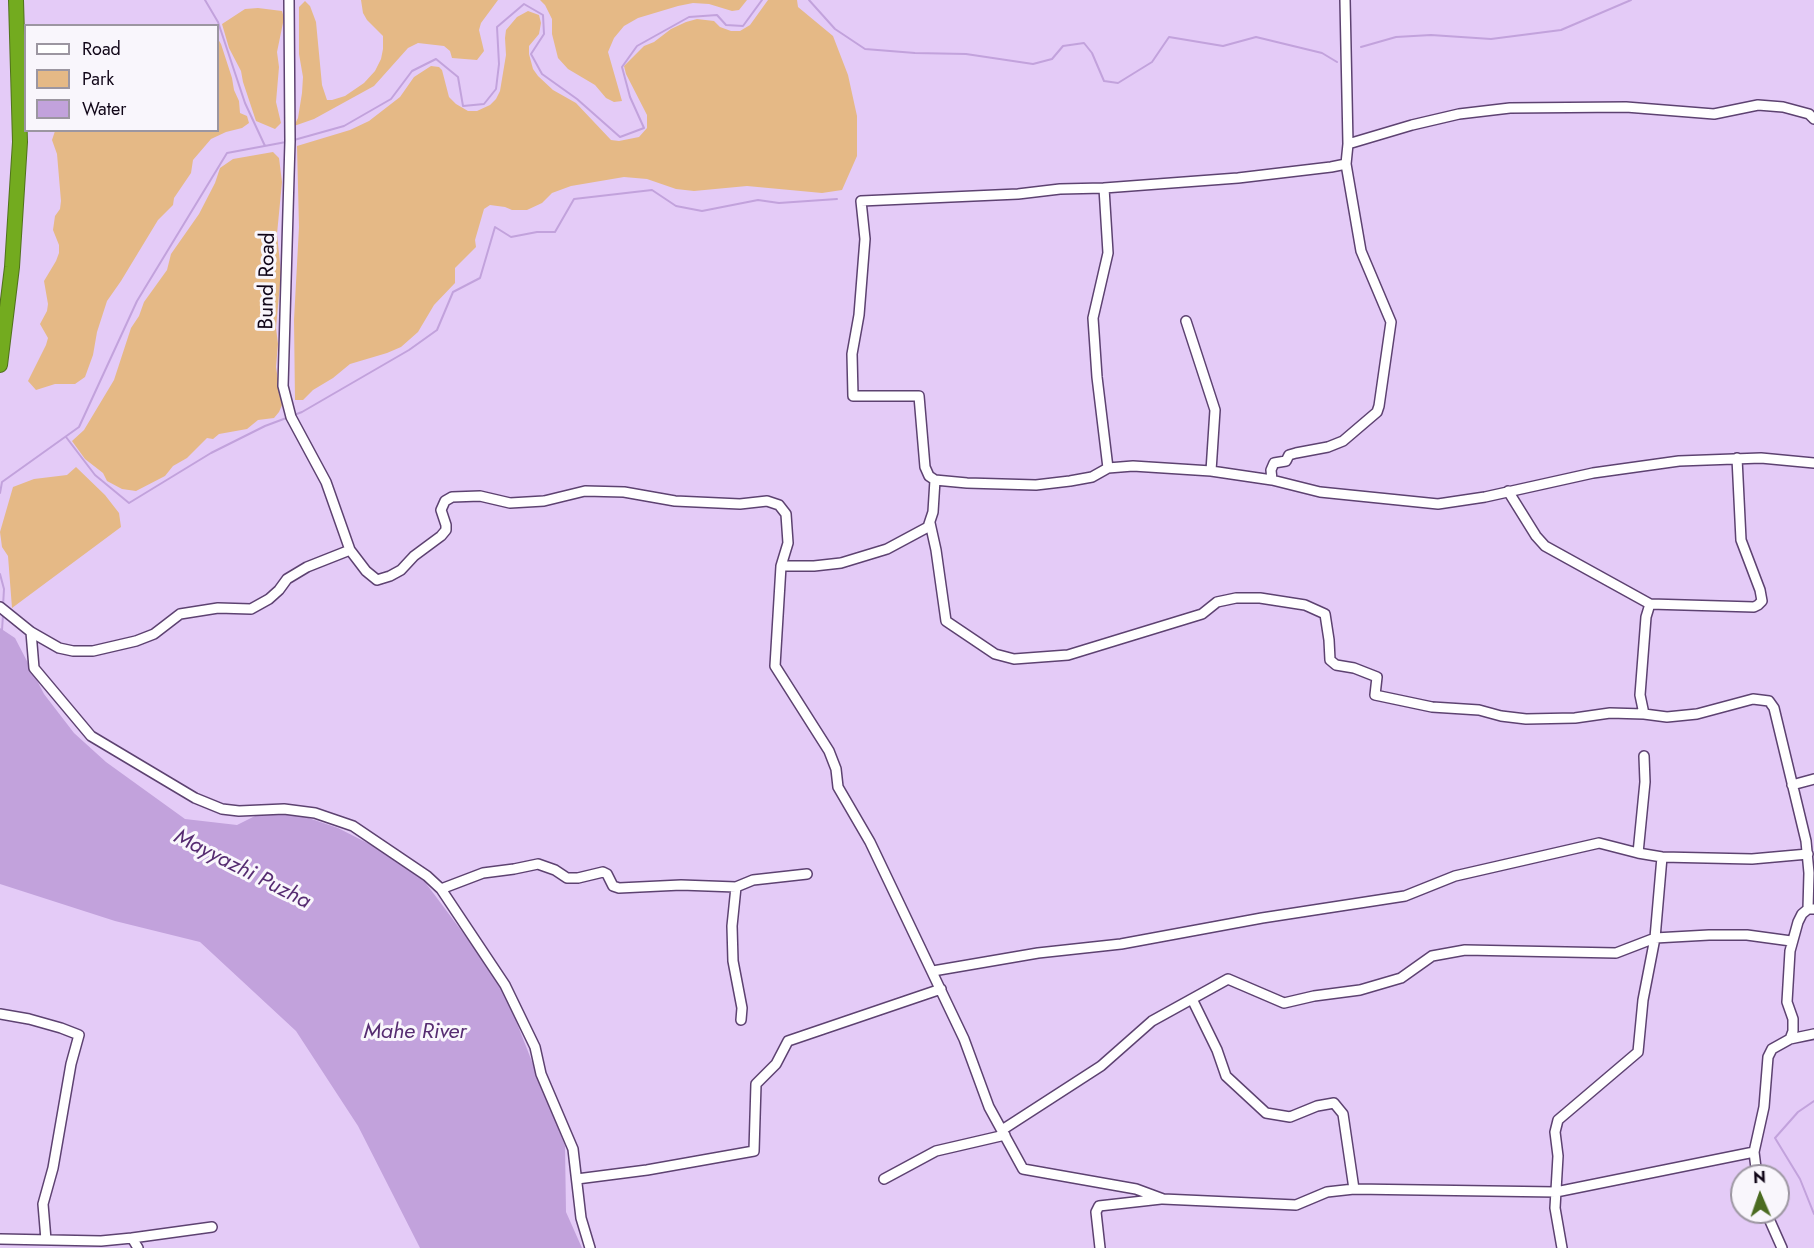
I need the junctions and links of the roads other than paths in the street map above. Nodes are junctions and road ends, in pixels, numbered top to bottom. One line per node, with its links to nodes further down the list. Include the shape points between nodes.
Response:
1 (16, 0): 9 (highway, via 20,142 12,267)
2 (289, 0): 18 (street, Bund Road, via 284,386 291,417 326,482)
3 (1345, 0): 5 (street)
4 (1814, 119): 5 (street, via 1783,107 1758,105 1714,114 1626,107 1510,108 1459,114)
5 (1348, 144): 6 (street)
6 (1346, 164): 7 (street, via 1238,178); 15 (street, via 1361,251 1391,322 1379,406 1343,441 1289,455 1286,461 1274,463)
7 (1104, 188): 12 (street, via 1108,254 1093,318); 14 (street, via 861,201 865,239 852,354 853,396 919,396 925,467)
8 (1186, 321): 13 (street, via 1215,410)
9 (0, 365)
10 (1737, 458): 11 (street); 16 (street, via 1624,468); 20 (street, via 1740,540 1762,601 1754,607)
11 (1814, 463)
12 (1108, 468): 13 (street, via 1133,465); 14 (street, via 1092,477 1036,485)
13 (1211, 471): 15 (street)
14 (935, 480): 17 (street)
15 (1272, 480): 16 (street, via 1320,492 1438,504)
16 (1508, 491): 20 (street, via 1545,546)
17 (930, 523): 19 (street, via 887,549 864,557 814,566); 23 (street, via 946,621 995,654 1014,659 1068,655 1202,614 1217,603 1260,598 1305,605 1325,614 1330,660 1377,677 1375,695 1526,719)
18 (350, 550): 19 (street, Bund Road, via 377,580 401,570 441,536 446,525 441,510 452,497 480,496 510,503 544,501 585,491 624,492 675,501 767,501 779,505 786,514 788,543); 22 (street, via 287,579 262,605 180,614 136,642 73,651 58,648)
19 (781, 566): 36 (street, via 775,666 829,751 838,787 870,842)
20 (1650, 604): 23 (street, via 1640,695)
21 (0, 607): 22 (street)
22 (31, 632): 32 (street, via 34,668 91,736 195,798 222,809 294,810 353,826)
23 (1644, 714): 26 (street, via 1697,714 1753,699 1769,701)
24 (1644, 756): 27 (street)
25 (1814, 779): 26 (street)
26 (1792, 785): 28 (street)
27 (1638, 853): 29 (street); 36 (street, via 1599,843 1455,876 1405,896)
28 (1808, 854): 29 (street, via 1752,859); 33 (street)
29 (1662, 857): 34 (street)
30 (807, 874): 31 (street, via 753,880)
31 (736, 887): 32 (street, via 619,888 603,872 567,878 538,864 483,873); 40 (street, via 733,961)
32 (441, 889): 46 (street, via 505,985 535,1047 541,1074 573,1149)
33 (1811, 909): 35 (street, via 1802,914)
34 (1655, 938): 35 (street, via 1747,935); 38 (street, via 1616,953 1465,950 1432,956 1401,978 1284,1004 1228,979); 49 (street, via 1638,1052 1558,1120)
35 (1791, 941): 42 (street, via 1787,1002 1793,1019)
36 (933, 971): 37 (street)
37 (941, 989): 43 (street); 46 (street, via 788,1041 776,1064 756,1084 754,1151)
38 (1192, 999): 43 (street, via 1152,1021 1101,1066); 48 (street, via 1226,1076 1266,1113 1290,1117 1334,1103 1344,1114)
39 (0, 1014): 55 (street, via 79,1035 43,1204)
40 (741, 1020)
41 (1814, 1034): 42 (street)
42 (1790, 1040): 44 (street, via 1772,1048 1768,1057 1764,1107)
43 (1003, 1133): 47 (street, via 936,1151); 50 (street, via 1023,1169 1136,1188)
44 (1754, 1152): 45 (street); 49 (street)
45 (1756, 1164)
46 (576, 1179): 58 (street)
47 (884, 1179)
48 (1354, 1189): 49 (street); 50 (street, via 1327,1192 1296,1205)
49 (1556, 1192): 60 (street)
50 (1163, 1199): 59 (street, via 1099,1206 1096,1212)
51 (1771, 1224): 61 (street)
52 (212, 1227): 53 (street)
53 (132, 1238): 55 (street); 57 (street)
54 (0, 1239): 56 (street)
55 (46, 1240): 56 (street)
56 (31, 1244)
57 (138, 1248)
58 (590, 1248)
59 (1100, 1248)
60 (1562, 1248)
61 (1782, 1248)

